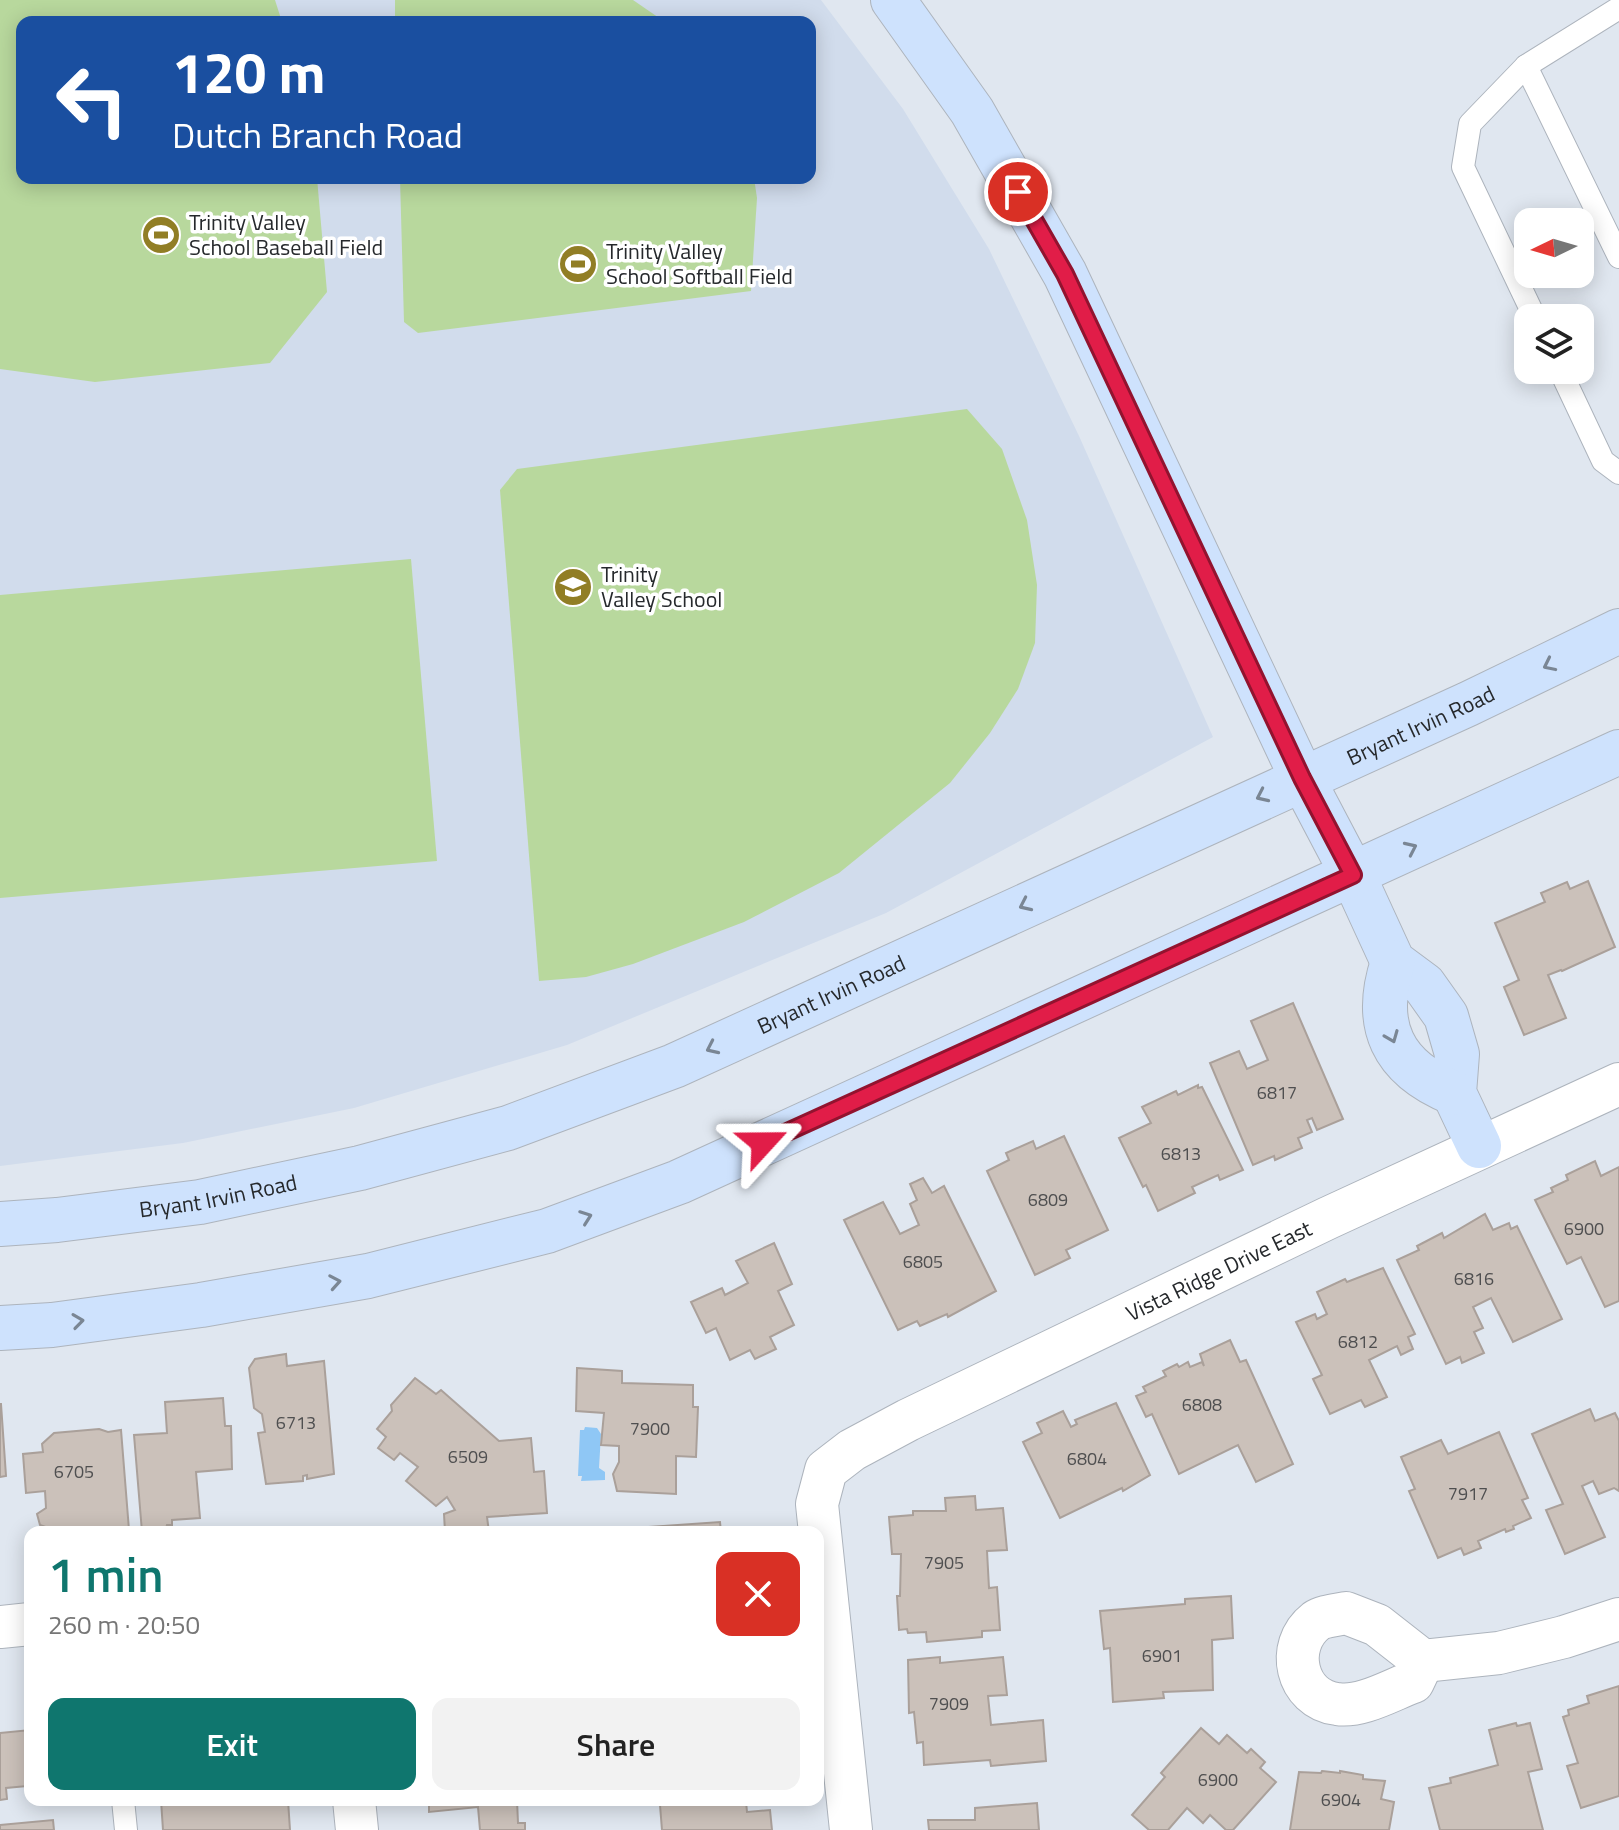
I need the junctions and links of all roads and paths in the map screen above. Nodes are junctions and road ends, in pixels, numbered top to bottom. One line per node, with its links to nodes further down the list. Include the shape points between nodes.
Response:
1 (902, 4): 10 (main road, via 972,111 1065,274)
2 (1619, 8): 3 (lane)
3 (1526, 66): 4 (lane); 5 (lane, via 1470,124 1463,167)
4 (1619, 257)
5 (1528, 304)
6 (1567, 384): 7 (lane, via 1603,461)
7 (1619, 473)
8 (1619, 631): 10 (main road, Bryant Irvin Road, one-way to 10)
9 (1619, 752): 11 (main road, one-way to 9)
10 (1302, 778): 11 (main road); 16 (main road, Bryant Irvin Road, one-way to 16, via 674,1066 508,1128 360,1168 200,1202)
11 (1353, 875): 12 (main road); 17 (main road, one-way to 11, via 201,1305 368,1276 547,1231 679,1182)
12 (1393, 962): 14 (main road, via 1424,985 1446,1016 1457,1054); 14 (main road, one-way to 14, via 1384,988 1384,1016 1392,1042 1428,1083)
13 (1619, 1084): 15 (street, Vista Ridge Drive East)
14 (1454, 1093): 15 (main road)
15 (1479, 1146): 18 (street, Vista Ridge Drive East, via 852,1450 826,1470 817,1504)
16 (0, 1224)
17 (0, 1328)
18 (819, 1526)
19 (824, 1571): 28 (street, Vista Ridge Drive East)
20 (1619, 1619): 23 (street, via 1499,1653)
21 (24, 1625): 22 (street)
22 (0, 1627)
23 (1423, 1661)
24 (124, 1806): 26 (lane)
25 (355, 1806): 27 (street)
26 (126, 1830)
27 (357, 1830)
28 (851, 1830)

